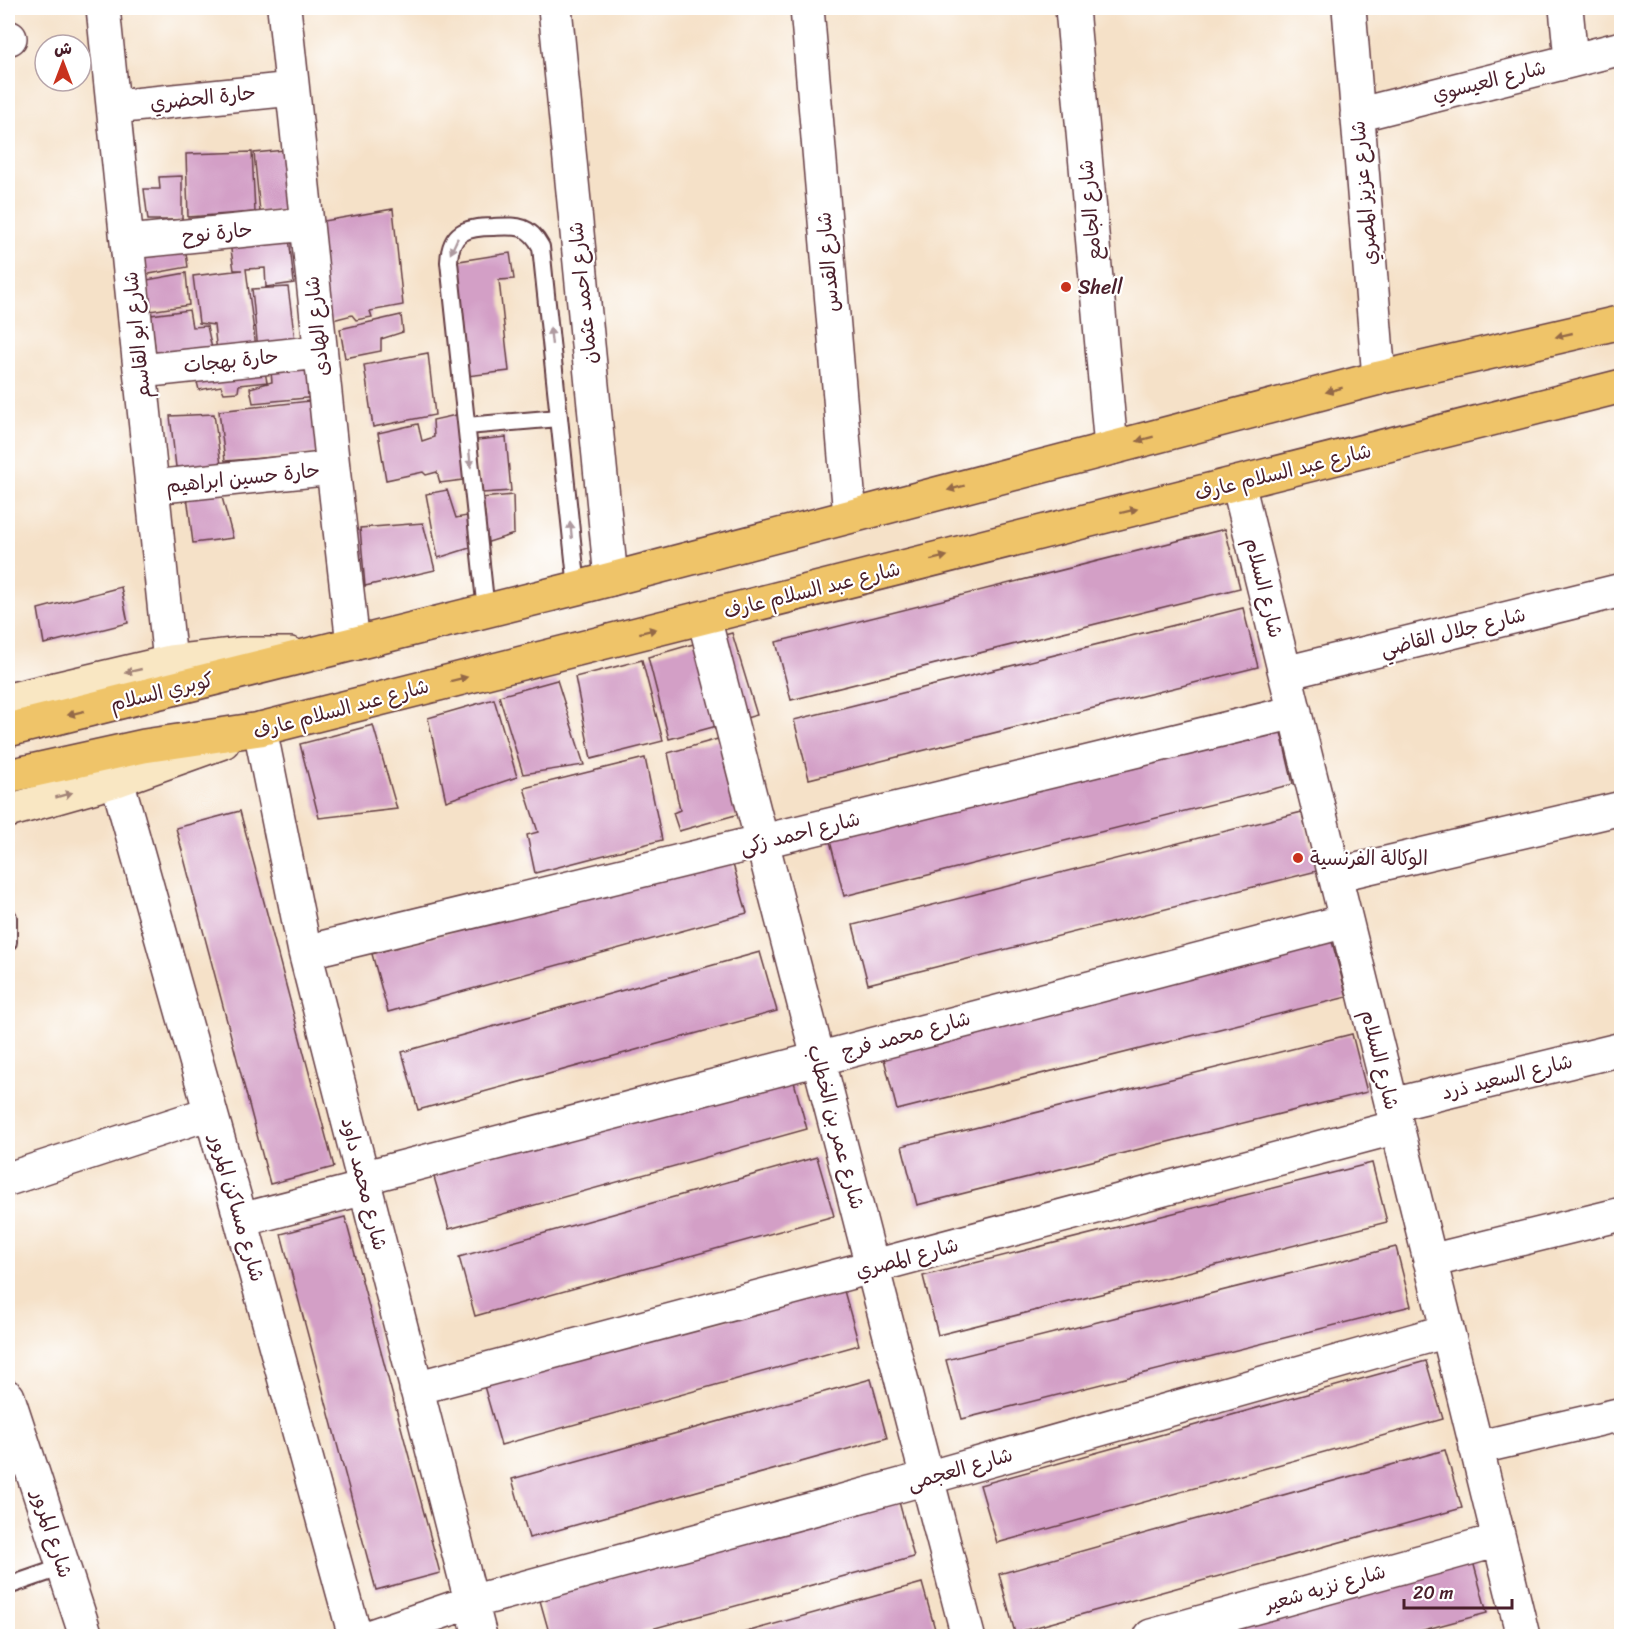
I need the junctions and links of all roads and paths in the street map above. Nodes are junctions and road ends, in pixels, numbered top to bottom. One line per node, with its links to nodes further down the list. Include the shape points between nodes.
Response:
1 (103, 8): 11 (street, شارع ابو القاسم)
2 (284, 8): 10 (street, شارع الهادى)
3 (555, 8): 27 (street, شارع احمد عثمان)
4 (807, 8): 26 (street, شارع القدس)
5 (1072, 8): 22 (street, شارع الجامع)
6 (1348, 8): 12 (street, شارع عزيز المصري)
7 (1566, 8): 9 (street)
8 (1622, 48): 9 (street, شارع العيسوي)
9 (1571, 60): 12 (street, شارع العيسوي)
10 (292, 89): 11 (street, حارة الحضري); 13 (street, شارع الهادى)
11 (114, 107): 14 (street, شارع ابو القاسم)
12 (1357, 115): 18 (street, شارع عزيز المصري)
13 (307, 224): 14 (street, حارة نوح); 16 (street, شارع الهادى)
14 (128, 242): 17 (street, شارع ابو القاسم)
15 (1622, 322): 18 (main road, one-way to 18)
16 (320, 352): 17 (street, حارة بهجات); 23 (street, شارع الهادى)
17 (141, 371): 25 (street, شارع ابو القاسم)
18 (1379, 378): 22 (main road, one-way to 22)
19 (1622, 386): 24 (main road, شارع عبد السلام عارف)
20 (559, 418): 21 (lane); 21 (lane, one-way to 21, via 541,247 528,230 519,226 475,227 455,239 449,250); 28 (lane, one-way to 20)
21 (466, 426): 30 (lane, one-way to 30)
22 (1112, 448): 26 (main road, one-way to 26)
23 (333, 468): 25 (street, حارة حسين ابراهيم); 32 (street, شارع الهادى)
24 (1238, 483): 31 (main road, شارع عبد السلام عارف, one-way to 24); 35 (street, شارع السلام)
25 (153, 487): 34 (street, شارع ابو القاسم)
26 (850, 516): 27 (main road)
27 (611, 579): 28 (main road)
28 (577, 588): 30 (main road)
29 (1622, 590): 35 (street, شارع جلال القاضي)
30 (486, 611): 32 (main road)
31 (704, 618): 38 (main road, شارع عبد السلام عارف, one-way to 31); 44 (street, شارع عمر بن الخطاب)
32 (353, 644): 33 (main road)
33 (316, 653): 34 (main road, via 242,654); 39 (main road, كوبري السلام, one-way to 39)
34 (170, 662): 36 (main road, one-way to 36)
35 (1285, 673): 37 (street, شارع السلام)
36 (8, 700)
37 (1295, 712): 44 (street, شارع احمد زكى); 45 (street, شارع السلام)
38 (260, 729): 40 (main road, via 144,746); 41 (main road, شارع عبد السلام عارف); 49 (street, شارع محمد داود)
39 (8, 730)
40 (9, 776)
41 (117, 780): 43 (main road, شارع عبد السلام عارف, one-way to 41); 52 (street, شارع مساكن المرور)
42 (1622, 808): 45 (street)
43 (8, 811)
44 (762, 842): 49 (street, شارع احمد زكى); 51 (street, شارع عمر بن الخطاب)
45 (1335, 874): 47 (street, شارع السلام)
46 (8, 917): 48 (lane)
47 (1346, 921): 51 (street, شارع محمد فرج); 53 (street, شارع السلام)
48 (8, 942)
49 (305, 952): 55 (street, شارع محمد داود)
50 (1622, 1049): 53 (street, شارع السعيد ذرد)
51 (818, 1058): 55 (street, شارع محمد فرج); 59 (street, شارع عمر بن الخطاب)
52 (210, 1113): 54 (street); 57 (street, شارع مساكن المرور)
53 (1394, 1116): 58 (street, شارع السلام); 59 (street, شارع المصري)
54 (8, 1179)
55 (364, 1183): 57 (street, شارع محمد فرج); 61 (street, شارع محمد داود)
56 (1622, 1214): 58 (street)
57 (241, 1220): 71 (street, شارع مساكن المرور)
58 (1430, 1261): 60 (street, شارع السلام)
59 (872, 1267): 61 (street, شارع المصري); 65 (street, شارع عمر بن الخطاب)
60 (1447, 1331): 64 (street, شارع السلام); 65 (street, شارع العجمى)
61 (416, 1389): 69 (street, شارع محمد داود)
62 (8, 1396): 67 (street, شارع المرور)
63 (1622, 1414): 64 (street)
64 (1476, 1448): 66 (street, شارع السلام)
65 (927, 1478): 69 (street, شارع العجمى); 74 (street, شارع عمر بن الخطاب)
66 (1499, 1540): 75 (street, شارع نزيه شعير); 76 (street, شارع السلام)
67 (63, 1567): 68 (lane); 70 (street, شارع المرور)
68 (8, 1586)
69 (471, 1602): 72 (street, شارع العجمى); 73 (street, شارع محمد داود)
70 (86, 1636)
71 (355, 1636)
72 (371, 1636)
73 (480, 1636)
74 (968, 1636)
75 (1151, 1636)
76 (1523, 1636)

